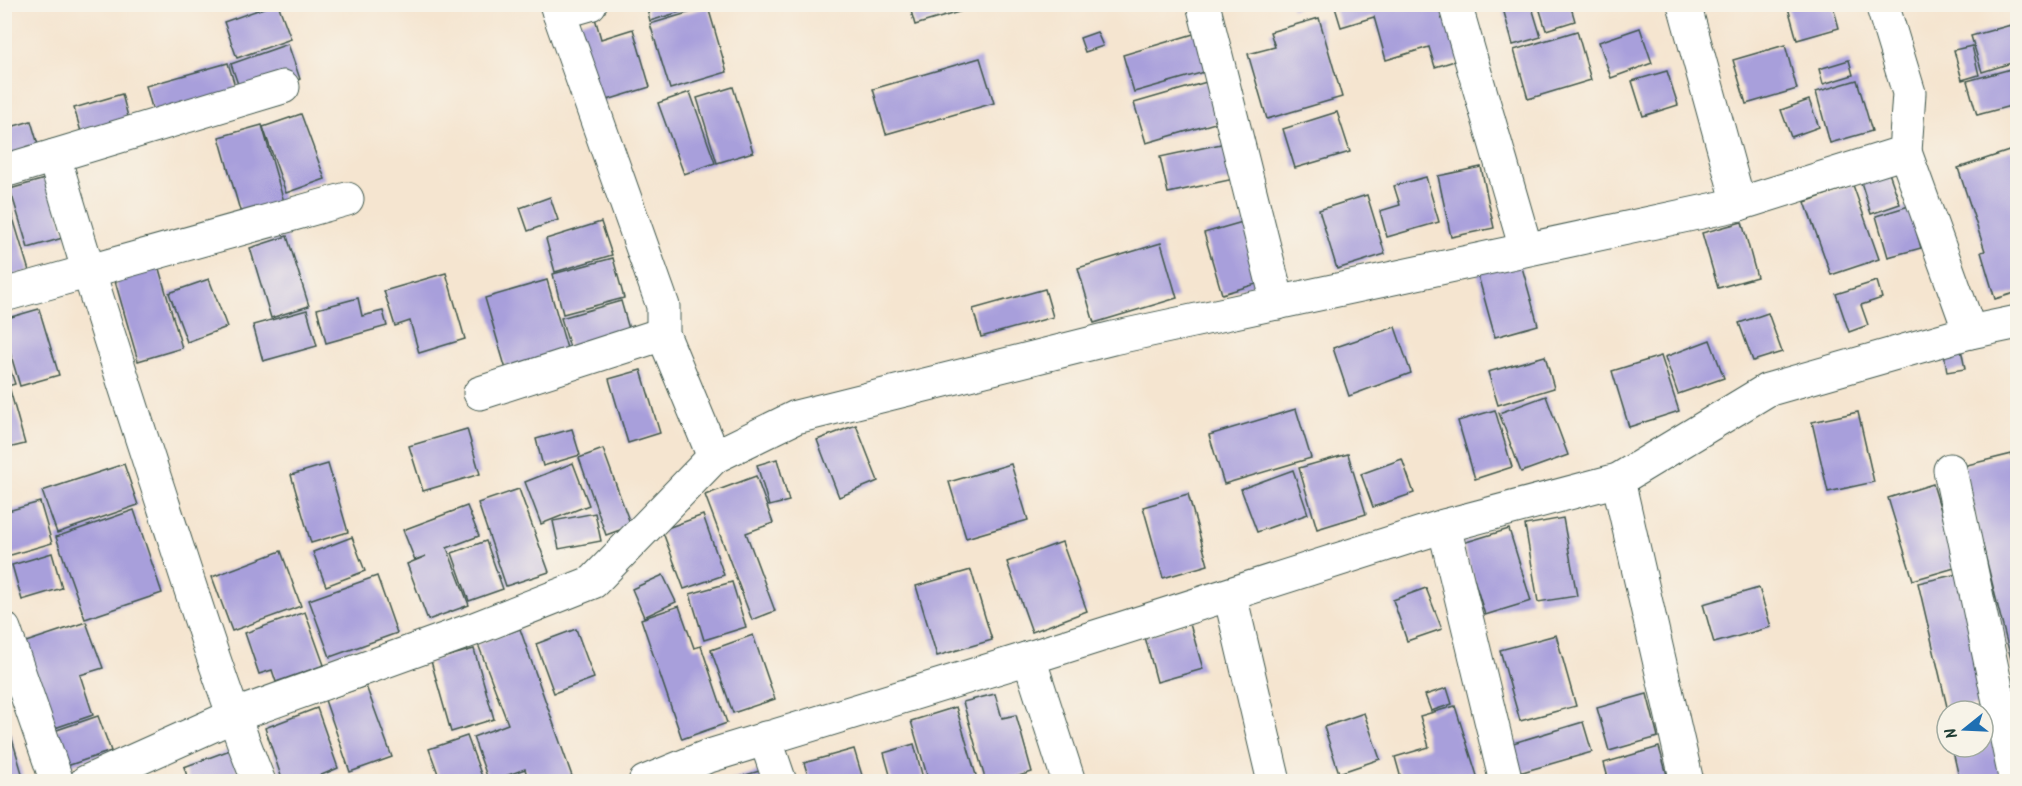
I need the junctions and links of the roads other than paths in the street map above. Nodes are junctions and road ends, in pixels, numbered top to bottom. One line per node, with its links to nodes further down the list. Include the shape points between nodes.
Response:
1 (590, 4): 6 (street)
2 (1203, 4): 16 (street)
3 (1455, 4): 13 (street)
4 (1684, 4): 12 (street)
5 (1882, 4): 8 (street, via 1910,93)
6 (558, 9): 19 (street, via 663,306)
7 (283, 87): 9 (street)
8 (1905, 152): 12 (street); 18 (street)
9 (54, 156): 10 (street); 14 (street)
10 (4, 171)
11 (347, 199): 14 (street)
12 (1739, 204): 13 (street)
13 (1526, 249): 16 (street)
14 (88, 273): 15 (street); 28 (street)
15 (4, 295)
16 (1278, 303): 21 (street, via 1113,338 796,417)
17 (2018, 322): 18 (street)
18 (1970, 332): 23 (street, via 1767,390)
19 (663, 334): 20 (street); 21 (street)
20 (480, 393)
21 (714, 458): 28 (street, via 593,582)
22 (1950, 470): 39 (street)
23 (1618, 480): 24 (street); 38 (street)
24 (1444, 526): 25 (street); 37 (street)
25 (1230, 595): 27 (street); 36 (street)
26 (4, 629): 30 (street)
27 (1029, 658): 29 (street); 35 (street)
28 (233, 716): 31 (street); 32 (street)
29 (765, 738): 33 (street); 34 (street)
30 (57, 782)
31 (86, 782)
32 (259, 782)
33 (645, 782)
34 (780, 782)
35 (1069, 782)
36 (1274, 782)
37 (1506, 782)
38 (1687, 782)
39 (2016, 782)

